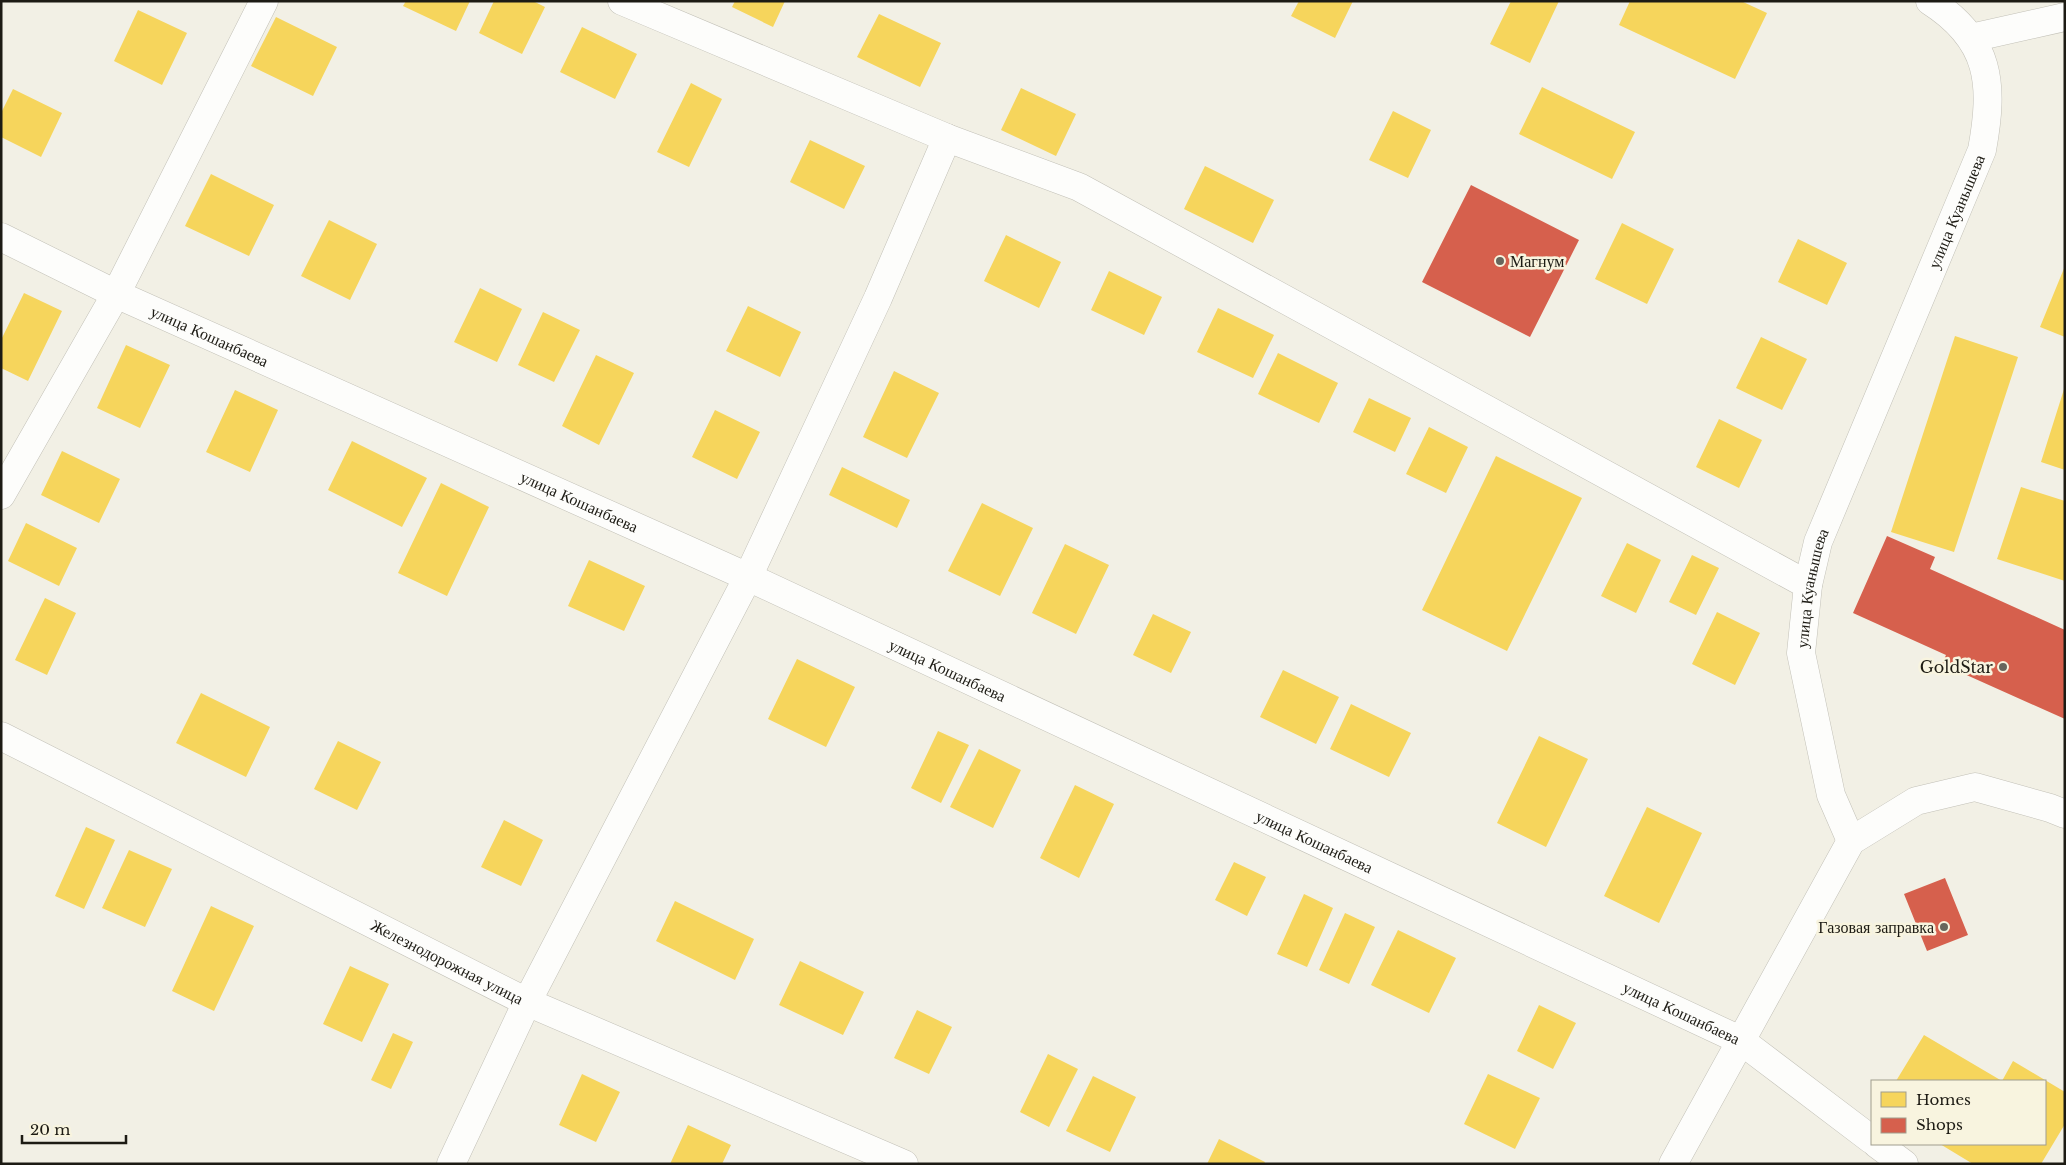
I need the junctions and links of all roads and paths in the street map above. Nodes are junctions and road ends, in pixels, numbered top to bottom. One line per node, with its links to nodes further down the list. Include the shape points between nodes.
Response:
1 (264, 1): 8 (street)
2 (622, 1): 6 (street)
3 (1930, 1): 5 (street, улица Куанышева, via 1949,14)
4 (2065, 17): 5 (street)
5 (1971, 38): 11 (street, улица Куанышева, via 1986,73 1989,113 1982,150 1818,542)
6 (947, 138): 10 (street, via 878,298); 11 (street, via 1079,187)
7 (1, 237): 8 (street, улица Кошанбаева)
8 (116, 294): 9 (street); 10 (street, улица Кошанбаева)
9 (1, 495)
10 (748, 577): 15 (street); 16 (street, улица Кошанбаева)
11 (1808, 585): 14 (street, улица Куанышева, via 1801,652 1831,795)
12 (1, 736): 15 (street, Железнодорожная улица)
13 (2065, 814): 14 (street, via 1975,787 1916,800)
14 (1851, 841): 16 (street)
15 (527, 1002): 19 (street); 20 (street, Железнодорожная улица)
16 (1740, 1040): 17 (street, улица Кошанбаева); 21 (street)
17 (1871, 1139)
18 (1878, 1145): 22 (street)
19 (451, 1164)
20 (904, 1164)
21 (1673, 1164)
22 (1904, 1164)

